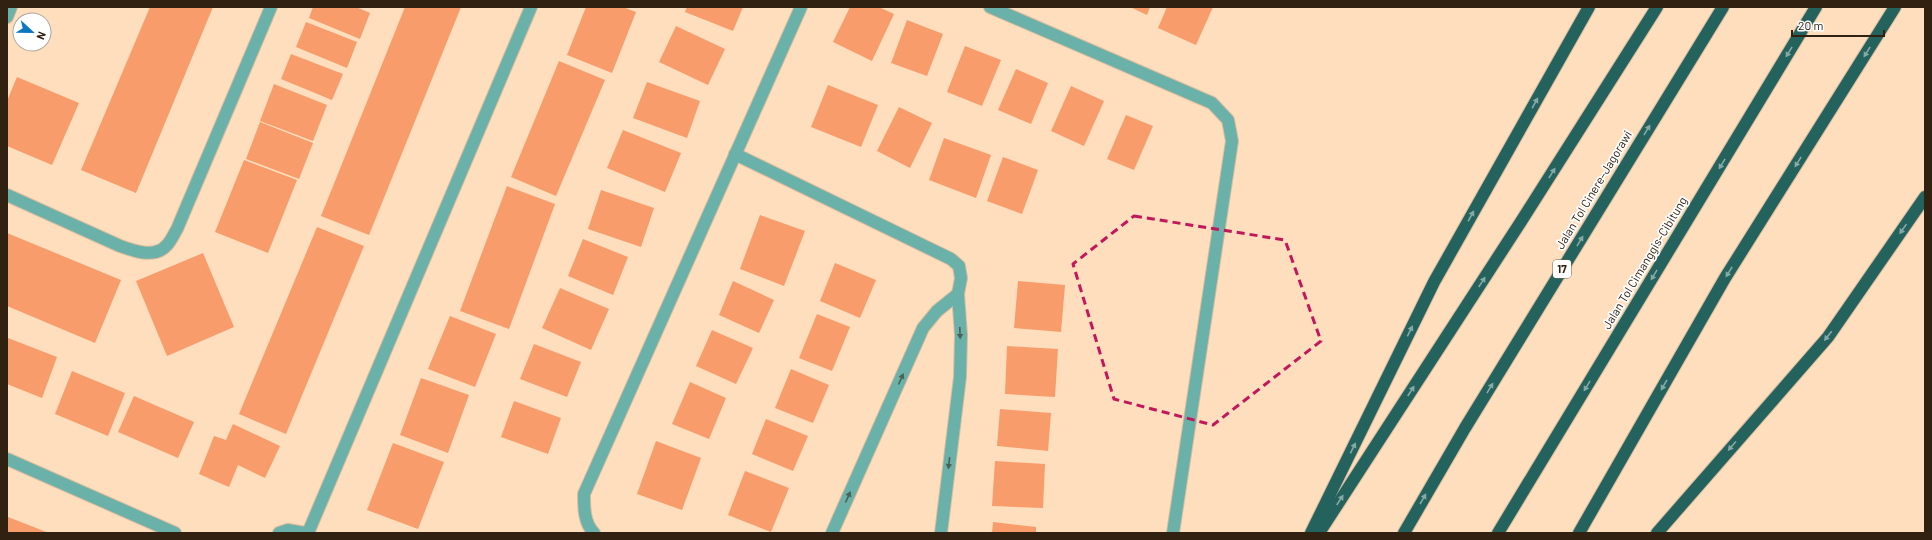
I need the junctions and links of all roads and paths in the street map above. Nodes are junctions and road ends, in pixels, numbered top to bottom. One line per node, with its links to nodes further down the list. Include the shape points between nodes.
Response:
1 (11, 7): 11 (street)
2 (271, 7): 13 (street, via 177,229 167,246 154,253 137,252)
3 (531, 7): 20 (street)
4 (800, 7): 12 (street)
5 (990, 7): 24 (street, via 1212,103 1228,120 1232,141)
6 (1589, 7): 25 (highway, one-way to 6, via 1434,282)
7 (1657, 7): 26 (highway, one-way to 7)
8 (1723, 7): 27 (highway, Jalan Tol Cinere–Jagorawi / 17, one-way to 8, via 1465,428)
9 (1816, 7): 28 (highway, Jalan Tol Cimanggis–Cibitung, one-way to 28)
10 (1895, 7): 29 (highway, one-way to 29, via 1725,278)
11 (7, 17)
12 (735, 154): 15 (street, via 951,259 959,266 961,278); 21 (street, via 584,494 584,512 589,528)
13 (7, 196)
14 (1925, 197): 30 (highway, one-way to 30, via 1828,337)
15 (958, 294): 22 (street, one-way to 15, via 923,328 937,311); 23 (street, one-way to 23, via 961,335 960,378)
16 (7, 459): 17 (street)
17 (175, 533)
18 (279, 533): 19 (street, via 288,530)
19 (305, 533)
20 (308, 533)
21 (594, 533)
22 (832, 533)
23 (941, 533)
24 (1173, 533)
25 (1311, 533)
26 (1319, 533)
27 (1404, 533)
28 (1498, 533)
29 (1579, 533)
30 (1657, 533)

